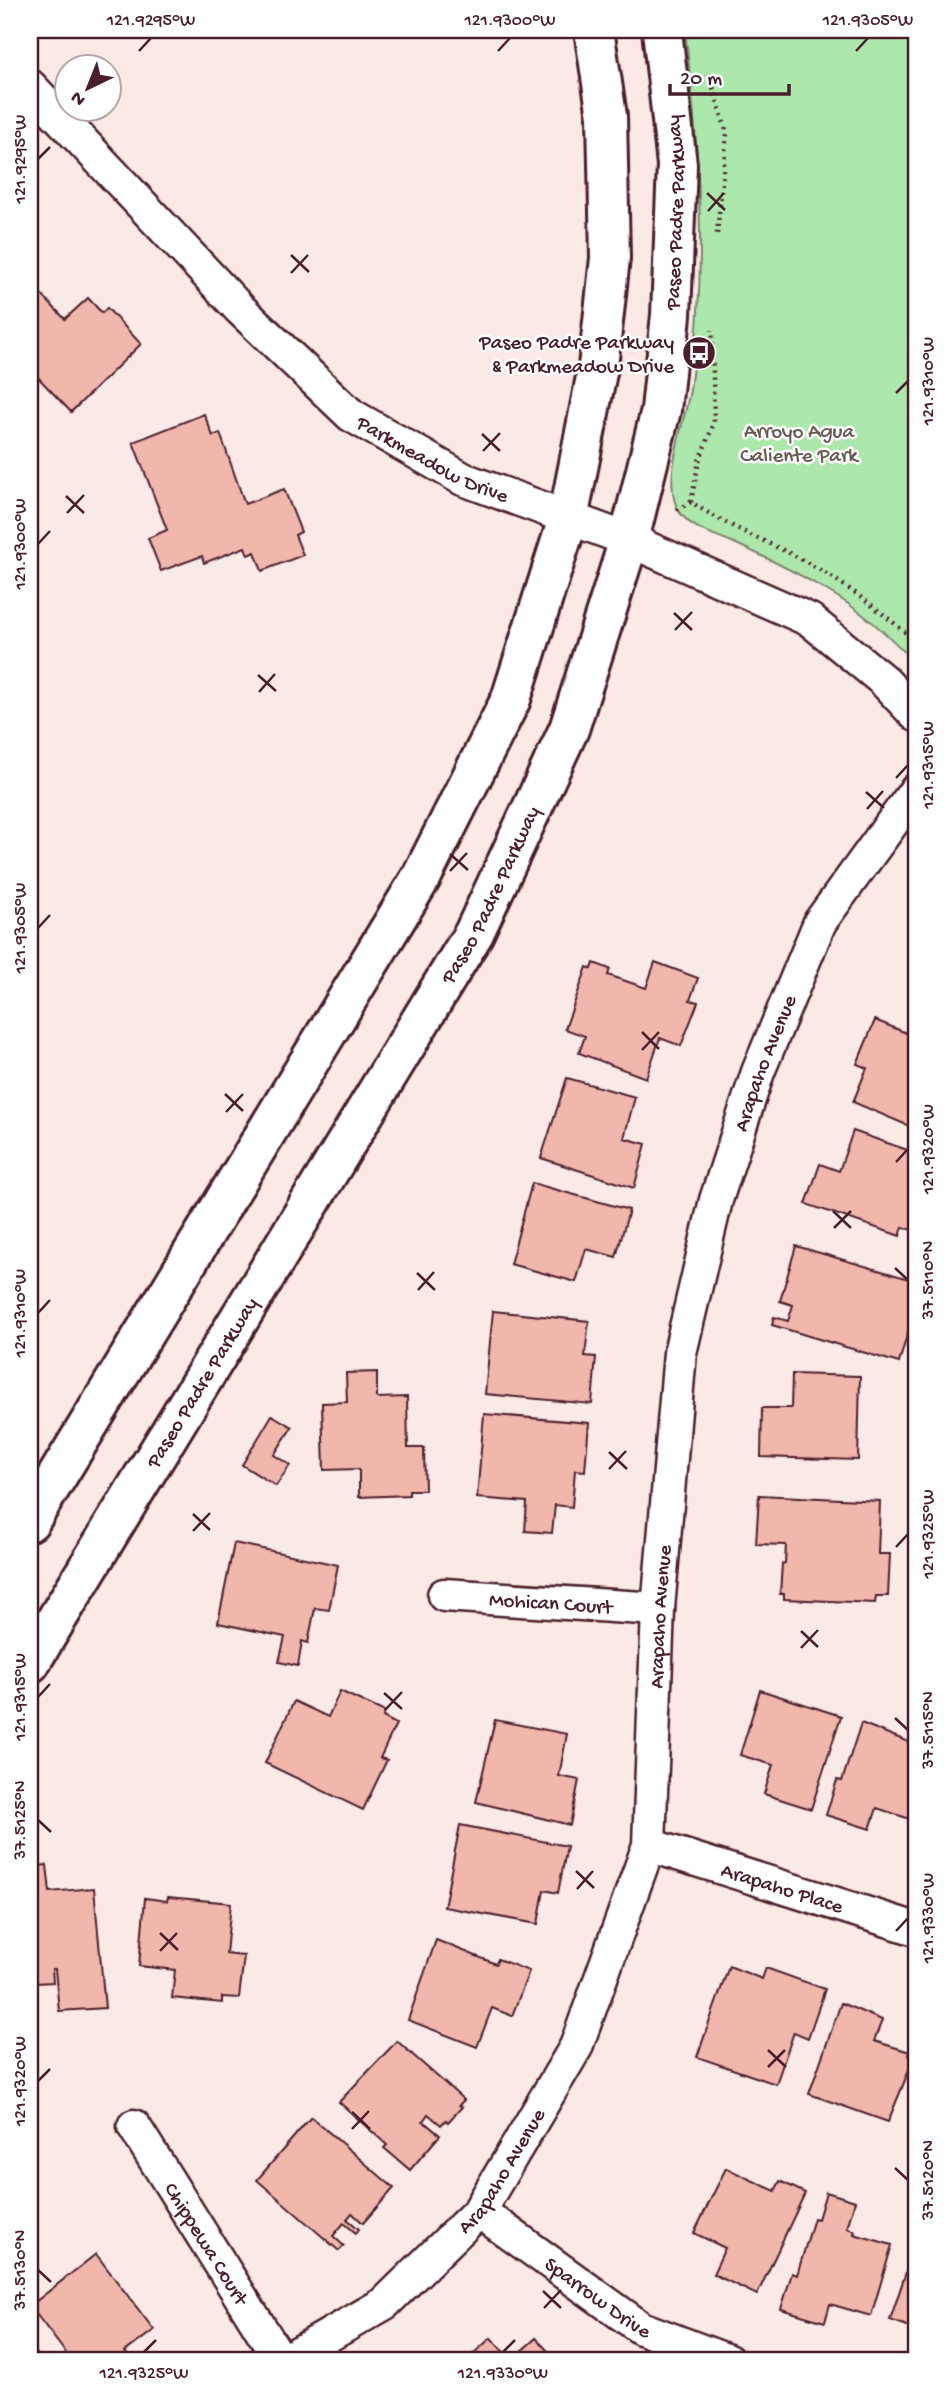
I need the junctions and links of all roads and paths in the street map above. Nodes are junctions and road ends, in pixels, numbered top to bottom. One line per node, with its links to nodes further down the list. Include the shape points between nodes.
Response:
1 (594, 30): 4 (main road, via 607,116 610,258 598,367)
2 (662, 30): 5 (main road, Paseo Padre Parkway, via 677,165 671,315 661,410)
3 (30, 86): 4 (street, Parkmeadow Drive, via 240,309 351,415 463,479)
4 (568, 519): 5 (street, Parkmeadow Drive); 9 (main road, via 510,699 422,876)
5 (629, 540): 6 (path, via 691,502 723,524 828,575); 7 (street, Parkmeadow Drive, via 810,620 884,681); 12 (main road, Paseo Padre Parkway, via 569,729 474,933)
6 (916, 642)
7 (916, 715)
8 (916, 790): 11 (street, Arapaho Avenue, via 820,922 758,1072 716,1200 680,1353)
9 (30, 1521)
10 (444, 1595): 11 (street, Mohican Court)
11 (658, 1609): 13 (street, Arapaho Avenue)
12 (30, 1663)
13 (649, 1844): 14 (street, Arapaho Place); 16 (street, Arapaho Avenue, via 576,2047)
14 (916, 1929)
15 (134, 2126): 17 (street, Chippewa Court)
16 (479, 2211): 17 (street, Arapaho Avenue, via 385,2302); 18 (street, Sparrow Drive, via 641,2328)
17 (283, 2361)
18 (728, 2361)

